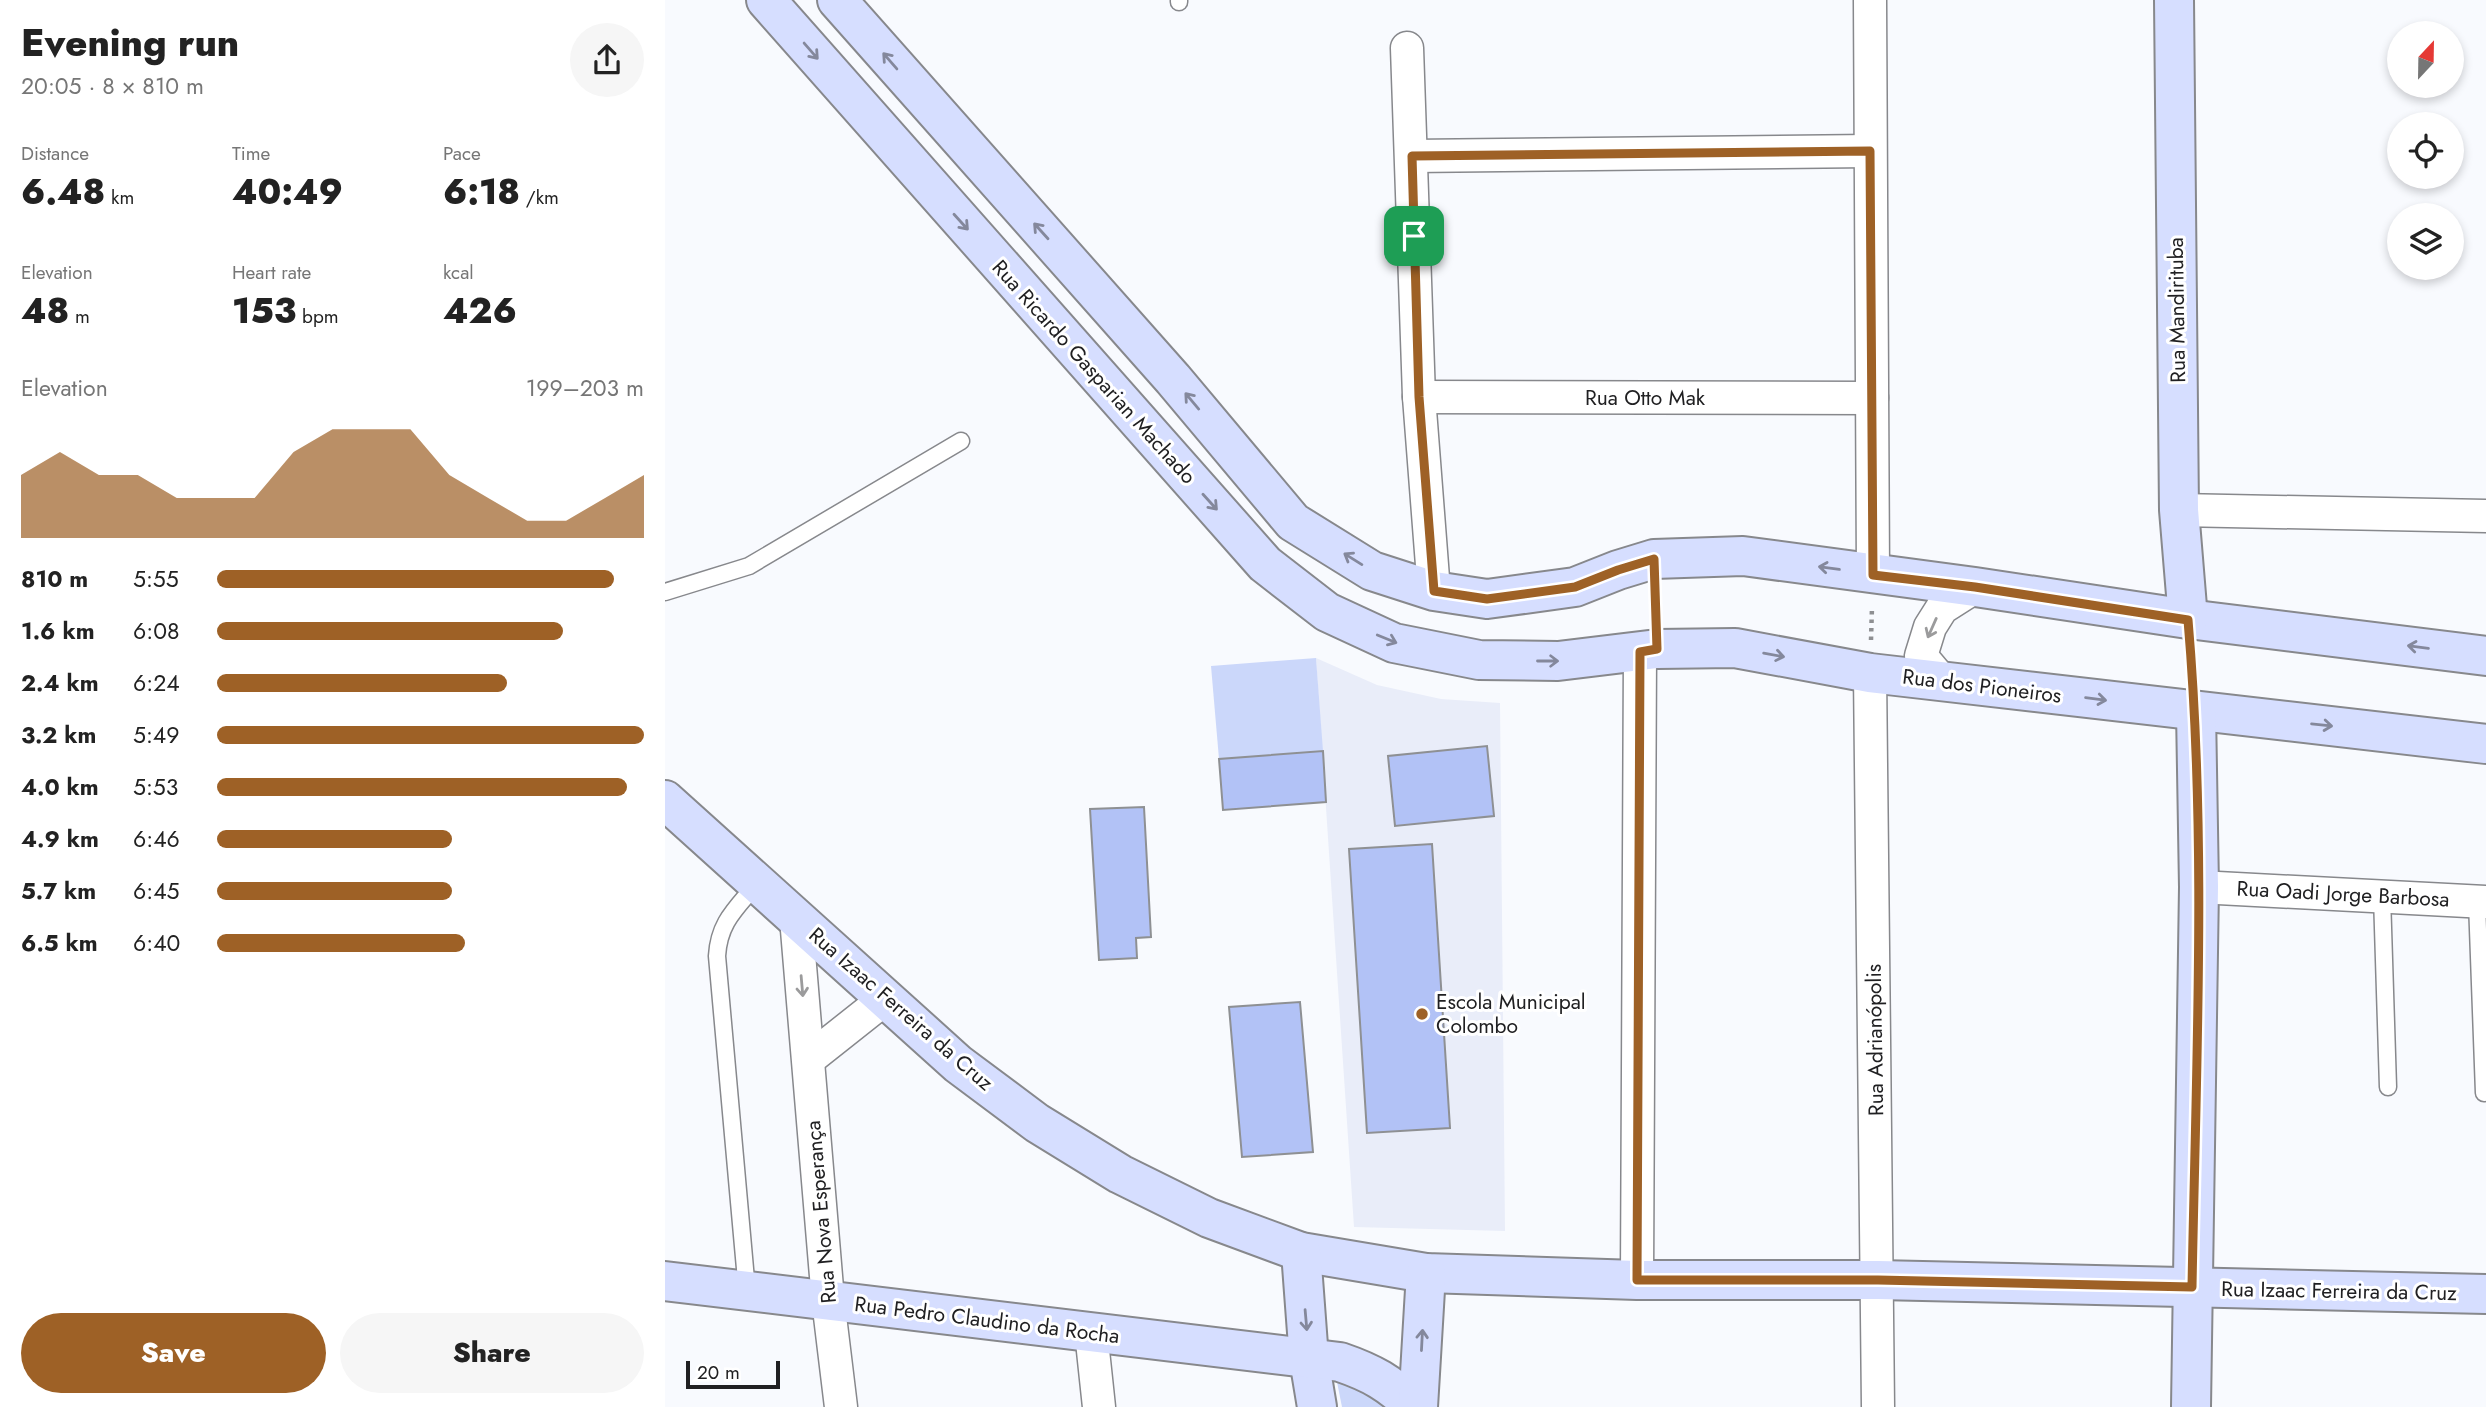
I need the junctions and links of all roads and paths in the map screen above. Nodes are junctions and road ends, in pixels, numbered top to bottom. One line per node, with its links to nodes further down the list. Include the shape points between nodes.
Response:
1 (766, 0): 21 (street, Rua Ricardo Gasparian Machado, one-way to 21, via 1265,564 1327,612 1394,643)
2 (838, 0): 16 (street, one-way to 2, via 1372,571 1293,522 1173,379)
3 (1870, 0): 6 (street)
4 (2174, 0): 11 (street, Rua Mandirituba)
5 (1406, 48): 7 (street)
6 (1870, 151): 7 (street); 9 (street)
7 (1412, 156): 8 (street)
8 (1419, 397): 9 (street, Rua Otto Mak); 16 (street)
9 (1872, 398): 14 (street)
10 (961, 441): 17 (lane, via 749,566)
11 (2179, 510): 12 (street); 18 (street, Rua Mandirituba)
12 (2486, 516)
13 (1654, 559): 14 (street, one-way to 13, via 1743,556); 16 (street, via 1575,587 1487,599); 19 (path)
14 (1873, 575): 15 (street); 22 (path)
15 (1975, 587): 18 (street); 23 (street, one-way to 23, via 1942,607 1930,628 1921,656)
16 (1434, 591)
17 (665, 592)
18 (2188, 620): 20 (street, one-way to 18); 24 (path)
19 (1649, 650): 21 (street, Rua dos Pioneiros, one-way to 19, via 1558,661); 22 (street, Rua dos Pioneiros, one-way to 22, via 1735,648); 38 (street)
20 (2486, 656)
21 (1479, 660)
22 (1870, 673): 23 (street, Rua dos Pioneiros); 39 (street, Rua Adrianópolis)
23 (1943, 681): 24 (street, Rua dos Pioneiros, one-way to 24)
24 (2196, 711): 25 (street, Rua dos Pioneiros, one-way to 25); 28 (street)
25 (2481, 743)
26 (665, 800): 27 (street, Rua Izaac Ferreira da Cruz)
27 (758, 882): 31 (street, Rua Izaac Ferreira da Cruz); 42 (lane, via 725,923 717,956)
28 (2199, 887): 29 (street, Rua Oadi Jorge Barbosa); 41 (street)
29 (2382, 896): 30 (street, Rua Oadi Jorge Barbosa); 34 (lane)
30 (2482, 902): 35 (lane)
31 (796, 918): 32 (street, Rua Izaac Ferreira da Cruz); 33 (street, Rua Nova Esperança, one-way to 33)
32 (886, 998): 33 (street); 36 (street, Rua Izaac Ferreira da Cruz, via 958,1064 1037,1123 1120,1174 1209,1217)
33 (809, 1059): 44 (street, Rua Nova Esperança)
34 (2388, 1087)
35 (2484, 1093)
36 (1301, 1252): 37 (street, Rua Izaac Ferreira da Cruz); 46 (street, one-way to 46)
37 (1426, 1273): 38 (street, Rua Izaac Ferreira da Cruz); 50 (street, one-way to 37)
38 (1637, 1280): 39 (street, Rua Izaac Ferreira da Cruz)
39 (1878, 1280): 41 (street, Rua Izaac Ferreira da Cruz); 51 (street, Rua Adrianópolis)
40 (665, 1281): 42 (street, Rua Pedro Claudino da Rocha)
41 (2192, 1287): 43 (street, Rua Izaac Ferreira da Cruz); 52 (street)
42 (747, 1291): 44 (street, Rua Pedro Claudino da Rocha)
43 (2486, 1294)
44 (828, 1300): 45 (street, Rua Pedro Claudino da Rocha); 48 (street, Rua Nova Esperança)
45 (1091, 1332): 46 (street, Rua Pedro Claudino da Rocha); 49 (street)
46 (1309, 1359): 47 (street); 50 (street, Rua Pedro Claudino da Rocha, via 1341,1362 1370,1372)
47 (1316, 1406)
48 (841, 1407)
49 (1099, 1407)
50 (1416, 1407)
51 (1878, 1407)
52 (2192, 1407)

